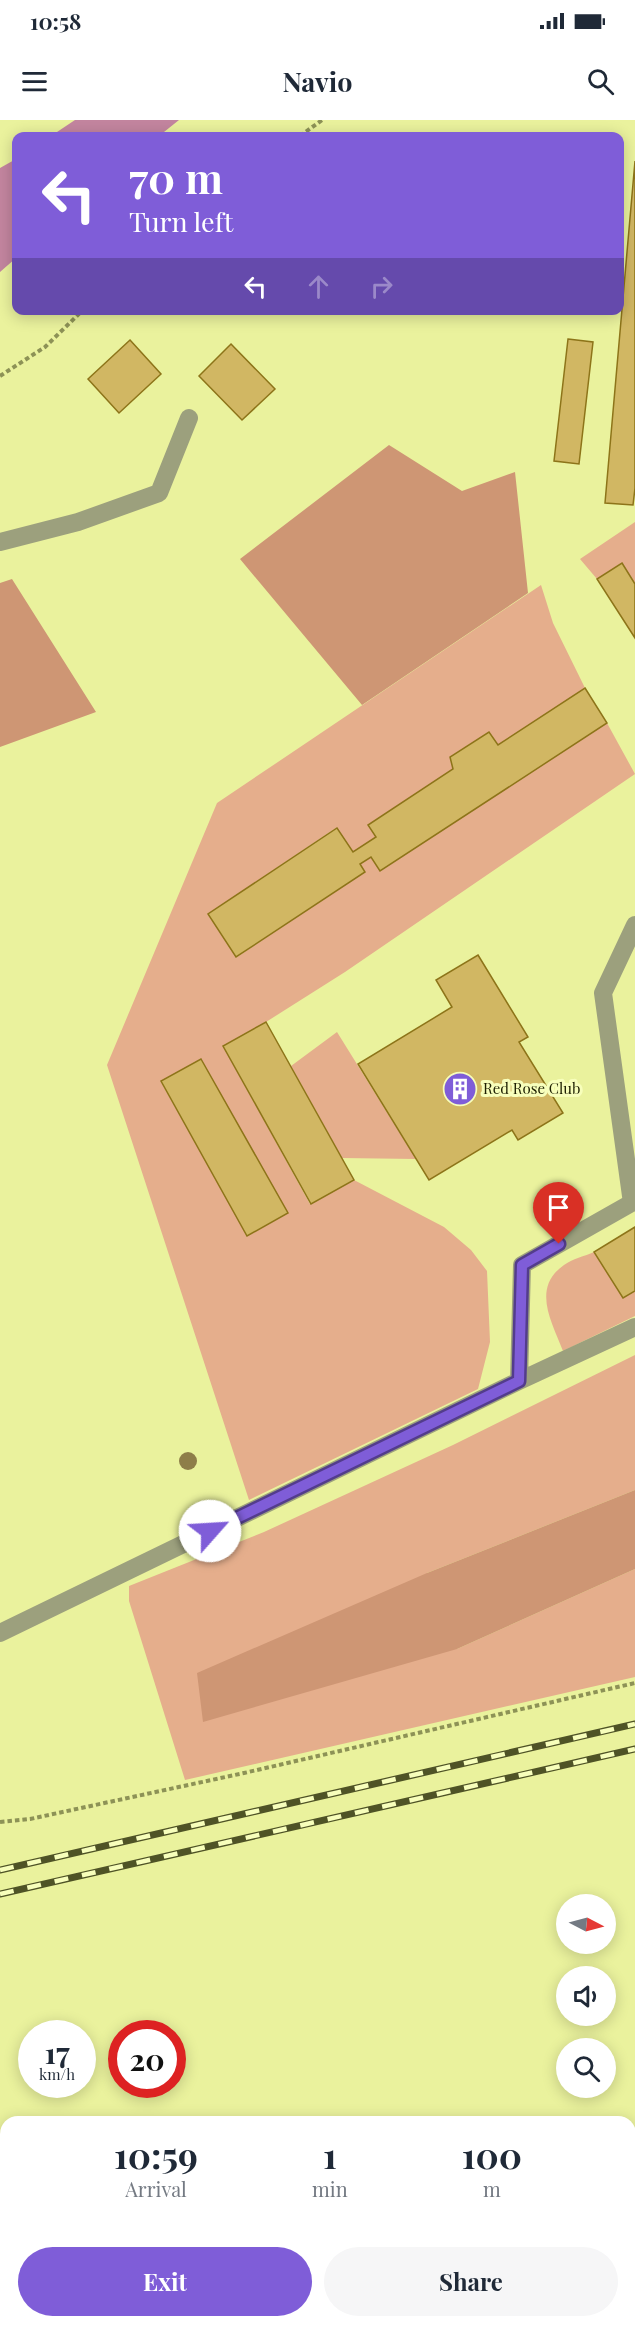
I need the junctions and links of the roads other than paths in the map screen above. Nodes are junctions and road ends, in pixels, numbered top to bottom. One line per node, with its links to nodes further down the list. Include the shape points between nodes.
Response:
1 (189, 418): 2 (lane, via 159,493 78,522)
2 (0, 542)
3 (635, 924): 4 (lane, via 603,993)
4 (633, 1202): 6 (lane, via 522,1265)
5 (635, 1327): 6 (lane)
6 (519, 1381): 7 (lane)
7 (0, 1633)

